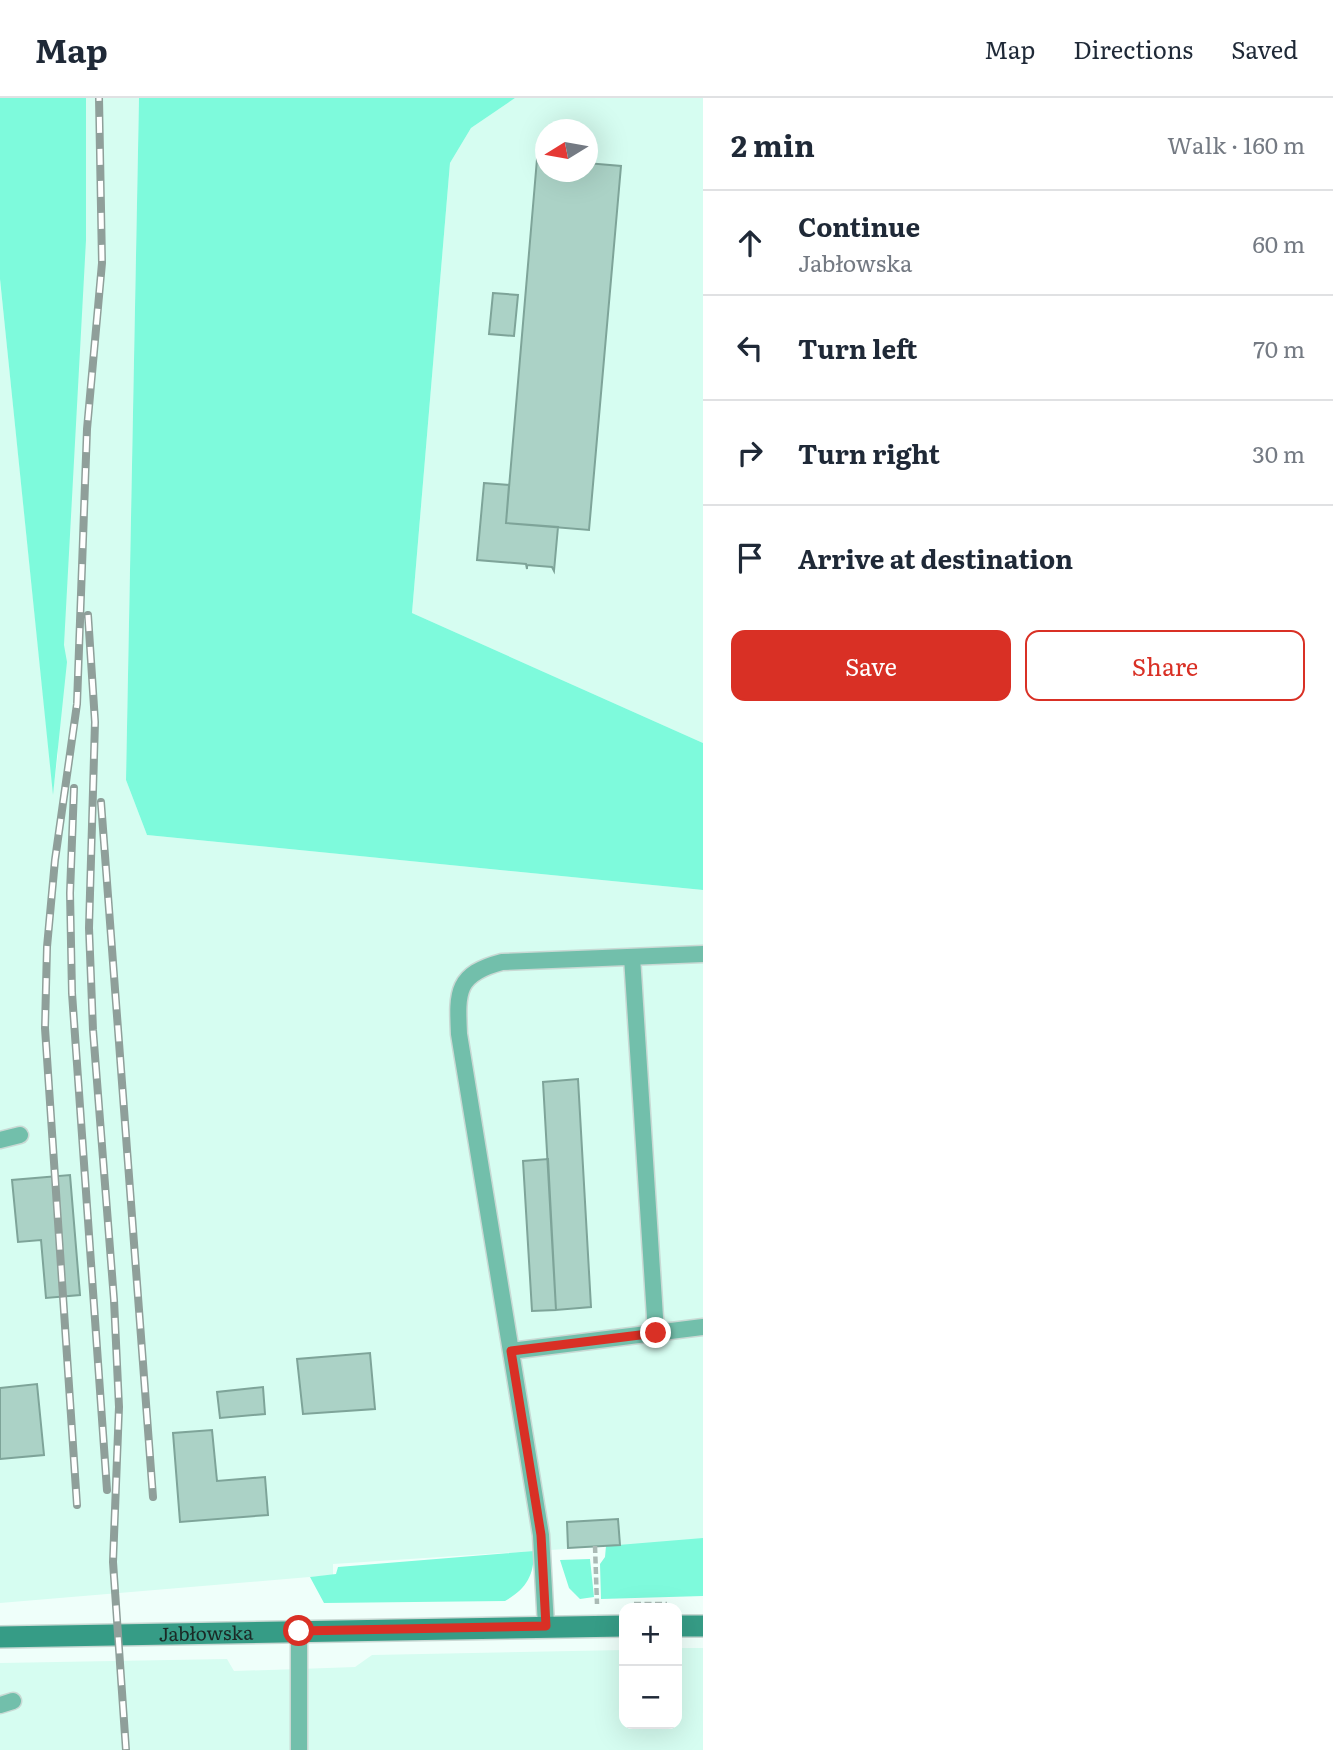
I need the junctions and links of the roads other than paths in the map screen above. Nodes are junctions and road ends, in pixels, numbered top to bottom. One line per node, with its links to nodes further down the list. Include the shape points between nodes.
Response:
1 (703, 954): 2 (lane)
2 (632, 957): 6 (lane); 7 (lane, via 502,962 480,968 464,981 457,996 459,1034)
3 (20, 1135): 4 (lane)
4 (0, 1140)
5 (703, 1327): 6 (lane)
6 (656, 1333): 7 (lane)
7 (511, 1351): 8 (lane, via 541,1535)
8 (546, 1626): 9 (main road, Jabłowska); 12 (main road, Jabłowska)
9 (619, 1626)
10 (682, 1626): 11 (main road)
11 (703, 1626)
12 (299, 1631): 13 (main road, Jabłowska); 14 (lane)
13 (0, 1637)
14 (299, 1750)

